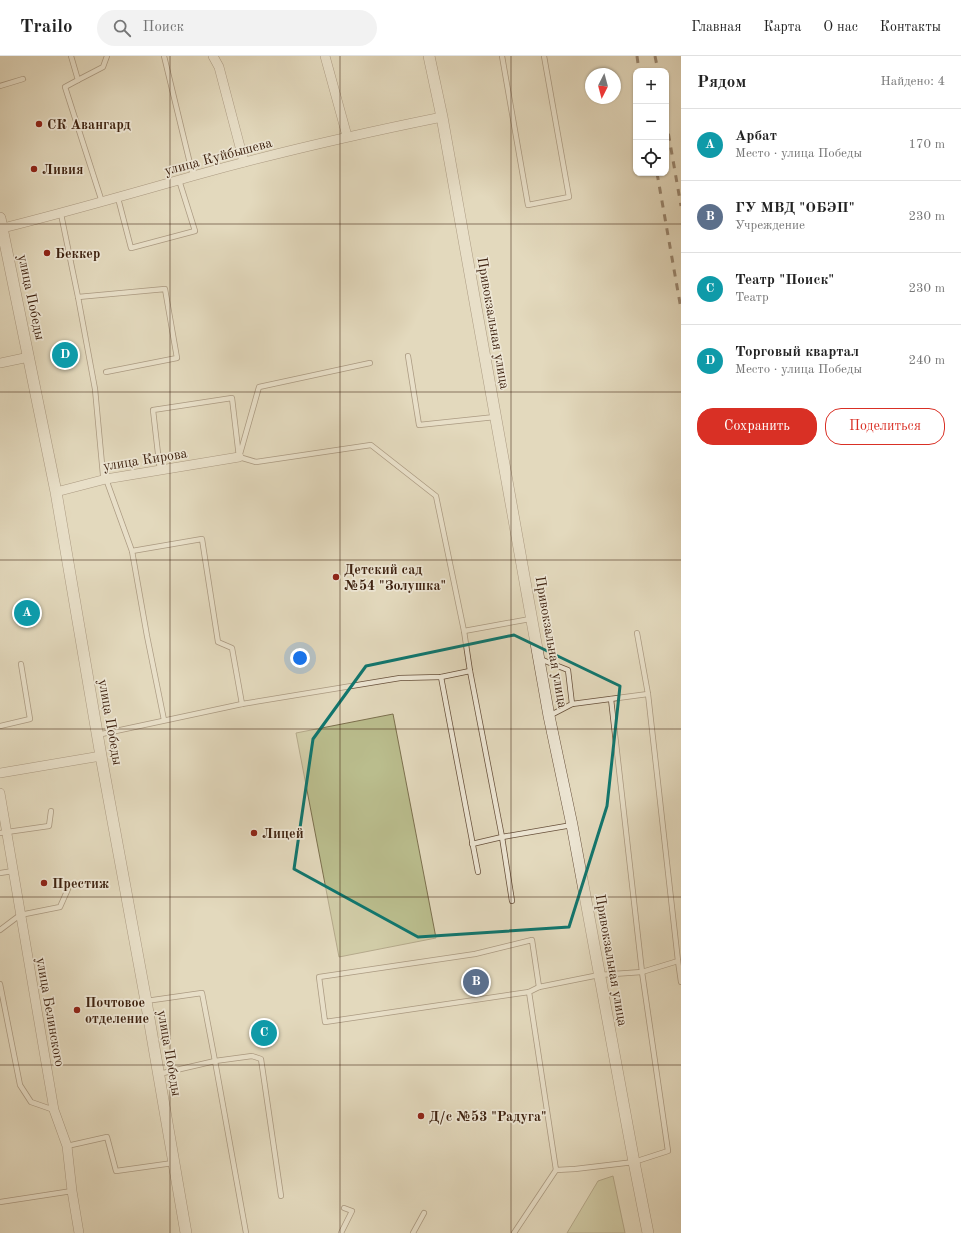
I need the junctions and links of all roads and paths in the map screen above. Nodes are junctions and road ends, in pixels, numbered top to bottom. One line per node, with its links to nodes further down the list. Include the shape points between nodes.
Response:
1 (70, 56): 10 (lane)
2 (108, 56): 10 (lane, via 103,67)
3 (164, 56): 15 (lane)
4 (213, 56): 14 (street, via 219,67)
5 (325, 56): 13 (street)
6 (429, 56): 12 (street, Привокзальная улица)
7 (502, 56): 8 (lane, via 528,205 568,197)
8 (544, 56)
9 (23, 79): 11 (lane)
10 (78, 80): 18 (lane, via 65,87)
11 (0, 86)
12 (442, 117): 13 (street, улица Куйбышева); 27 (street, Привокзальная улица)
13 (348, 136): 14 (street, улица Куйбышева)
14 (244, 162): 15 (street, улица Куйбышева)
15 (193, 176): 16 (street, улица Куйбышева)
16 (179, 180): 17 (street, улица Куйбышева); 17 (lane, via 195,231 131,248)
17 (118, 198): 18 (street, улица Куйбышева)
18 (102, 202): 19 (street, улица Куйбышева)
19 (61, 214): 20 (street, улица Куйбышева); 21 (lane)
20 (1, 223): 23 (street, улица Победы)
21 (78, 297): 26 (lane, via 165,289 177,358); 30 (lane, via 95,389 103,475)
22 (408, 356): 27 (lane, via 420,425)
23 (29, 357): 24 (street); 31 (street, улица Победы)
24 (0, 363)
25 (370, 363): 28 (lane, via 259,387)
26 (106, 372)
27 (495, 417): 33 (street, Привокзальная улица)
28 (239, 457): 29 (street, улица Кирова); 29 (lane, via 232,398 153,410); 34 (lane, via 256,462 371,445 436,496)
29 (161, 471): 30 (street, улица Кирова)
30 (106, 479): 31 (street, улица Кирова); 32 (lane)
31 (56, 492): 47 (street, улица Победы)
32 (132, 551): 42 (lane, via 202,539 218,642 232,648); 45 (lane)
33 (532, 618): 34 (lane); 36 (street, Привокзальная улица)
34 (464, 631): 38 (lane)
35 (637, 633): 40 (lane)
36 (539, 658): 43 (lane, via 568,670); 44 (street, Привокзальная улица)
37 (21, 664): 46 (lane, via 30,719)
38 (470, 671): 39 (lane); 54 (lane)
39 (440, 677): 42 (lane, via 400,678); 55 (lane)
40 (648, 694): 41 (lane); 63 (lane)
41 (611, 699): 43 (lane); 64 (lane)
42 (242, 704): 45 (lane)
43 (572, 704): 44 (lane)
44 (550, 716): 52 (street, Привокзальная улица)
45 (164, 720): 47 (lane)
46 (0, 726)
47 (97, 734): 48 (street, улица Победы)
48 (101, 756): 49 (street); 70 (street, улица Победы)
49 (0, 773)
50 (0, 793): 53 (street, улица Белинского)
51 (51, 811): 53 (lane, via 49,826)
52 (572, 825): 54 (lane); 65 (street, Привокзальная улица)
53 (3, 832): 56 (street, улица Белинского)
54 (502, 837): 55 (lane); 60 (lane)
55 (472, 844): 57 (lane)
56 (13, 871): 58 (lane); 61 (street, улица Белинского)
57 (478, 872)
58 (0, 873)
59 (68, 889): 61 (lane, via 60,908)
60 (512, 901)
61 (20, 915): 62 (lane); 73 (street, улица Белинского)
62 (0, 930)
63 (678, 961): 64 (lane); 66 (lane)
64 (642, 972): 65 (lane); 76 (lane, via 668,1151)
65 (599, 975): 68 (lane); 76 (street, Привокзальная улица)
66 (681, 982)
67 (0, 984): 73 (lane, via 20,1085 31,1102)
68 (539, 987): 69 (lane); 69 (lane, via 532,940 475,954 319,977 325,1022)
69 (529, 992): 77 (lane)
70 (146, 1001): 71 (lane, via 202,993); 72 (street, улица Победы)
71 (215, 1061): 72 (lane); 79 (lane, via 252,1056 261,1059); 85 (lane)
72 (158, 1074): 75 (street, улица Победы)
73 (54, 1110): 74 (street, улица Белинского)
74 (67, 1146): 75 (lane, via 107,1137 116,1171); 78 (street, улица Белинского)
75 (173, 1162): 84 (street, улица Победы)
76 (634, 1162): 77 (lane); 89 (street, Привокзальная улица)
77 (556, 1170): 88 (lane)
78 (72, 1191): 80 (lane); 83 (street, улица Белинского)
79 (282, 1196)
80 (0, 1202)
81 (344, 1208): 86 (lane, via 352,1211)
82 (424, 1213): 87 (lane)
83 (79, 1233)
84 (186, 1233)
85 (246, 1233)
86 (341, 1233)
87 (413, 1233)
88 (514, 1233)
89 (648, 1233)

